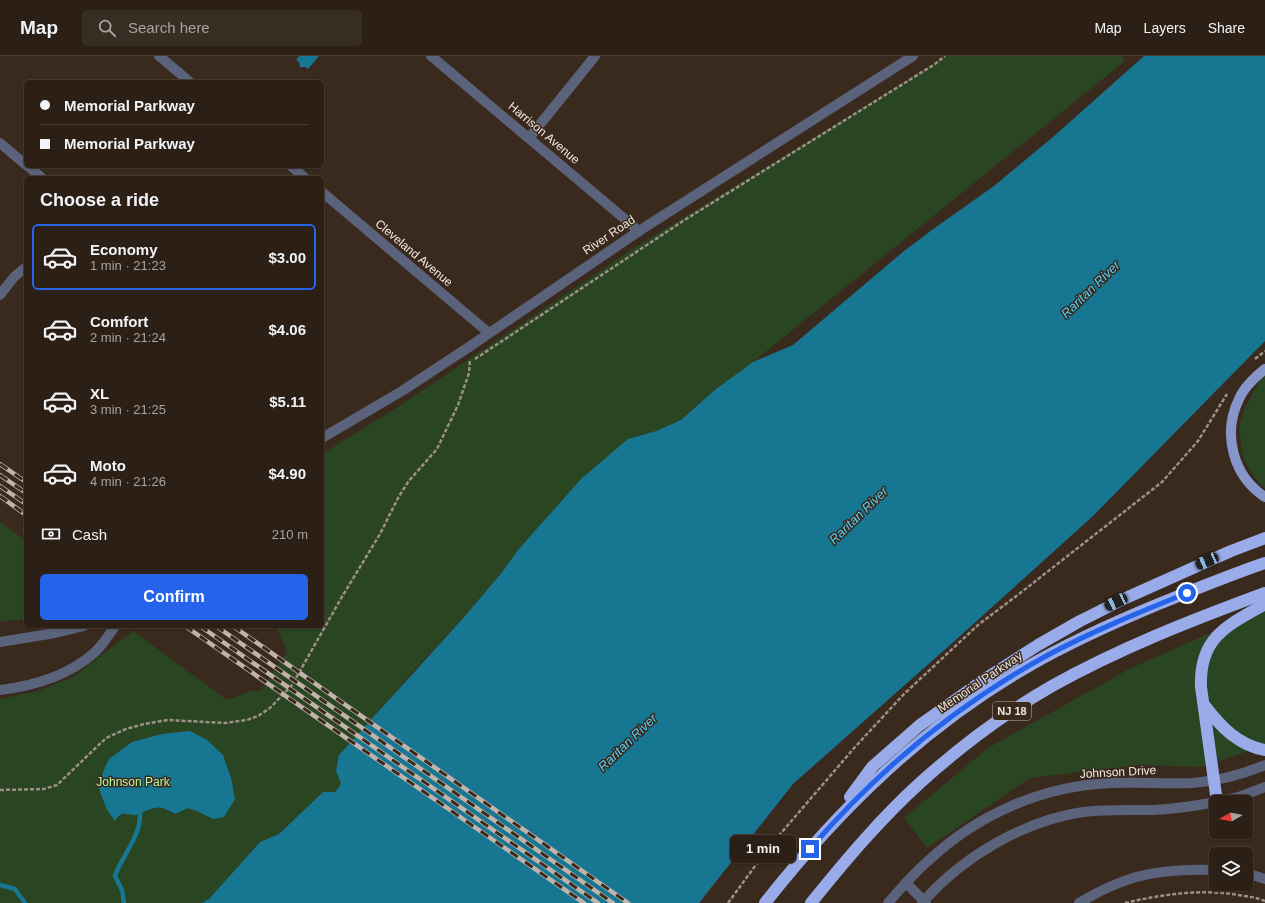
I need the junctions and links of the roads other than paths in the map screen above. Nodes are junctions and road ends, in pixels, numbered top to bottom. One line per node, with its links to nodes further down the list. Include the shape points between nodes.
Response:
1 (159, 56): 5 (street)
2 (431, 56): 6 (street, Harrison Avenue)
3 (595, 56): 6 (street)
4 (910, 57): 14 (street, River Road)
5 (188, 80)
6 (529, 138): 14 (street, Harrison Avenue)
7 (0, 143): 8 (street)
8 (24, 163)
9 (30, 168): 11 (street)
10 (293, 168): 12 (street)
11 (40, 176)
12 (303, 176)
13 (324, 194): 17 (street, Cleveland Avenue)
14 (639, 230): 17 (street, River Road)
15 (24, 269): 16 (street)
16 (0, 295)
17 (490, 333): 19 (street, River Road, via 402,392)
18 (1265, 370): 20 (main road, via 1255,377 1239,399 1231,435 1235,460 1240,470 1254,490)
19 (324, 437)
20 (1265, 497)
21 (1265, 538): 37 (highway, via 1103,608 988,677 920,725 872,767)
22 (1265, 563): 37 (highway, Memorial Parkway / NJ 18, via 1121,620 1048,655 1002,682 910,749 875,780)
23 (1265, 593): 44 (highway, NJ 18, via 1155,636 1101,661 1053,686 1009,714 920,783 877,825)
24 (1265, 604): 29 (highway, via 1226,627 1210,646 1202,668 1201,687)
25 (76, 628): 27 (street)
26 (114, 628): 28 (street, via 95,653 71,668 52,678)
27 (0, 642)
28 (0, 690)
29 (1204, 705): 30 (highway, via 1235,738 1252,747); 32 (highway)
30 (1265, 750)
31 (1265, 765): 32 (street, Johnson Drive)
32 (1214, 780): 34 (highway); 41 (street, Johnson Drive, via 1096,784 1030,798 993,815 953,840 928,860)
33 (1265, 787): 35 (street)
34 (1216, 795)
35 (1244, 795)
36 (1209, 803): 42 (street, via 1171,808 1084,812 1056,817 1016,833 988,848 952,874)
37 (819, 839): 43 (highway, Memorial Parkway / NJ 18)
38 (1209, 870): 46 (street, via 1168,871 1136,877 1107,888)
39 (1253, 875): 40 (street)
40 (1265, 879)
41 (906, 883): 42 (street); 45 (street, Johnson Drive)
42 (924, 902)
43 (765, 903)
44 (811, 903)
45 (888, 903)
46 (1079, 903)

